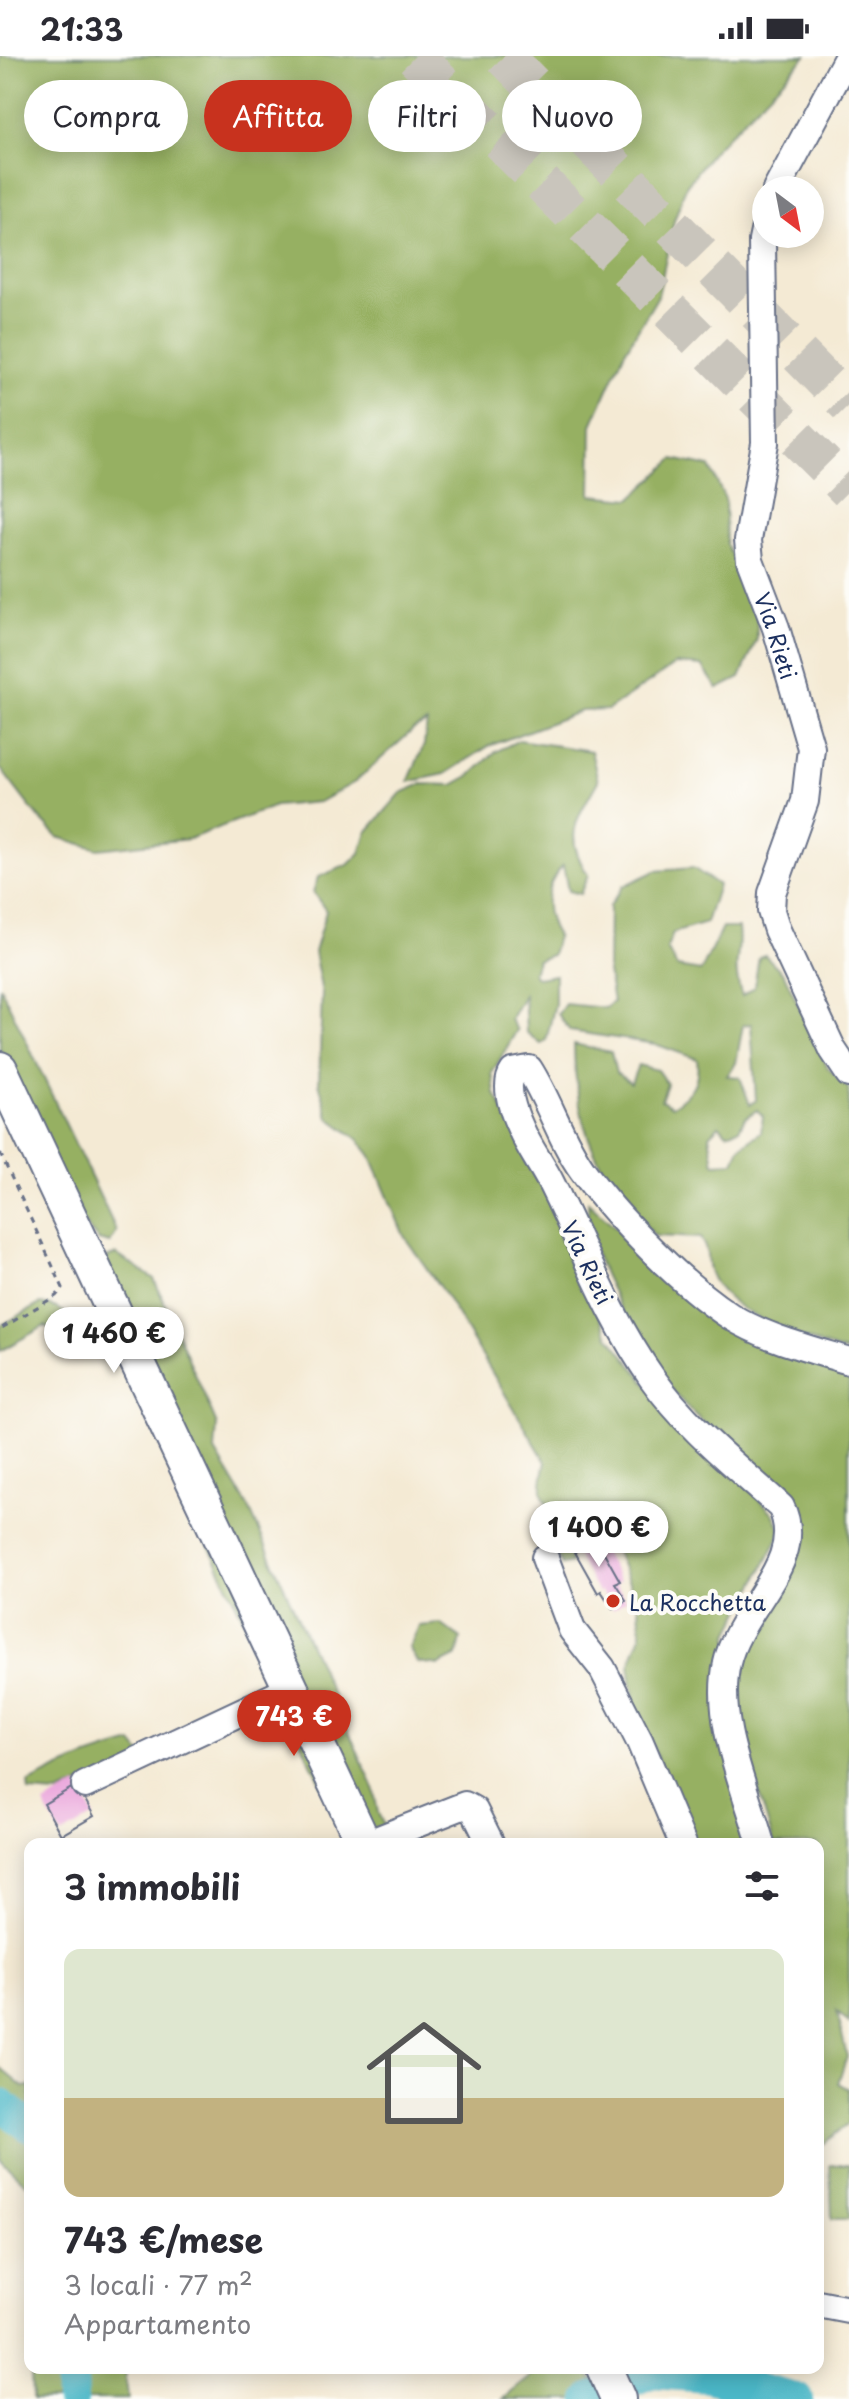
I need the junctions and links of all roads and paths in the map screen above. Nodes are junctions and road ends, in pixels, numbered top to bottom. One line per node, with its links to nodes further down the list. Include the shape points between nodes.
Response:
1 (848, 56): 2 (street)
2 (784, 176)
3 (762, 248): 5 (street, Via Rieti, via 765,443 748,540 811,748 805,801 781,865 771,911 833,1050)
4 (0, 1069): 10 (main road)
5 (849, 1074)
6 (0, 1153): 7 (path, via 63,1288)
7 (0, 1329)
8 (849, 1361): 17 (street, Via Rieti, via 789,1342 732,1317 703,1297 583,1172 529,1069 513,1072 509,1088 520,1129 608,1307 652,1378 690,1425 781,1507 789,1524 783,1561 743,1619 726,1667 730,1732)
9 (545, 1558): 16 (street, via 572,1630 609,1681)
10 (294, 1687): 11 (street); 13 (main road)
11 (85, 1785)
12 (422, 1834): 14 (street); 15 (street, via 465,1805 474,1810)
13 (362, 1838)
14 (399, 1838)
15 (488, 1838)
16 (680, 1838)
17 (759, 1838)
18 (824, 2305): 19 (street)
19 (849, 2310)
20 (607, 2374): 21 (main road)
21 (618, 2399)

